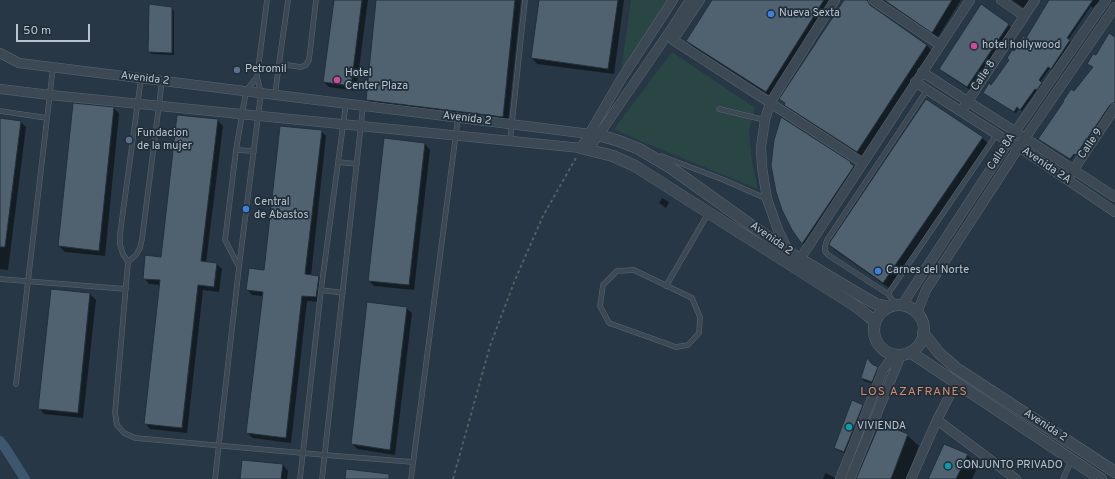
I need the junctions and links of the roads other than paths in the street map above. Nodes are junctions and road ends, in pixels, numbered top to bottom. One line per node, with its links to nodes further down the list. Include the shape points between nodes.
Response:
1 (267, 0): 21 (lane)
2 (288, 0): 18 (lane)
3 (316, 0): 18 (lane, via 309,60 301,67)
4 (525, 0): 47 (lane)
5 (673, 0): 52 (street, via 620,80)
6 (690, 0): 52 (street)
7 (700, 0): 31 (street, via 673,40)
8 (835, 0): 31 (street)
9 (874, 0): 16 (street)
10 (970, 0): 16 (street)
11 (1001, 0): 15 (street)
12 (1035, 0): 15 (street, Calle 8)
13 (1106, 0): 51 (street, Calle 8A)
14 (1115, 7): 55 (street, Calle 8A)
15 (1024, 16): 32 (street, Calle 8)
16 (940, 45): 20 (street)
17 (0, 53): 19 (street, Avenida 2, via 19,63)
18 (279, 64): 30 (lane)
19 (53, 67): 22 (street, Avenida 2); 29 (lane)
20 (922, 72): 24 (street); 32 (street, Avenida 2A)
21 (257, 77): 27 (lane); 28 (lane)
22 (141, 78): 23 (street, Avenida 2); 34 (lane)
23 (162, 81): 27 (street, Avenida 2); 35 (lane)
24 (915, 82): 26 (street, Avenida 2A); 64 (street)
25 (0, 89): 29 (street, Avenida 2)
26 (928, 90): 40 (street, Avenida 2A); 82 (lane, via 825,246 828,255)
27 (246, 91): 28 (street, Avenida 2); 41 (lane)
28 (261, 93): 30 (street, Avenida 2); 42 (lane)
29 (50, 95): 34 (street, Avenida 2); 44 (lane)
30 (275, 95): 33 (street, Avenida 2)
31 (770, 102): 45 (street); 64 (street)
32 (967, 102): 40 (street, Calle 8); 51 (street, Avenida 2A)
33 (346, 103): 36 (street, Avenida 2); 46 (lane)
34 (137, 104): 35 (street, Avenida 2); 49 (lane)
35 (159, 106): 41 (street, Avenida 2); 50 (lane)
36 (364, 106): 43 (street, Avenida 2); 48 (lane)
37 (1115, 108): 66 (street, Calle 9)
38 (719, 109): 45 (lane)
39 (0, 111): 44 (lane)
40 (961, 111): 53 (street, Avenida 2A)
41 (242, 114): 42 (street, Avenida 2); 61 (lane)
42 (258, 116): 46 (street, Avenida 2); 62 (lane)
43 (458, 117): 47 (street, Avenida 2); 54 (lane)
44 (47, 118): 77 (lane)
45 (765, 120): 69 (street, via 761,147)
46 (343, 124): 48 (street, Avenida 2); 63 (lane)
47 (512, 124): 52 (street, Avenida 2); 56 (lane)
48 (361, 126): 54 (street, Avenida 2); 65 (lane)
49 (134, 130): 50 (lane); 74 (lane, via 120,234 120,245)
50 (156, 132): 74 (lane, via 142,239 136,255)
51 (1015, 132): 55 (street, Avenida 2A); 57 (street, Calle 8A)
52 (594, 134): 59 (street); 60 (street, Avenida 2)
53 (997, 134): 57 (street, Avenida 2A); 82 (lane)
54 (456, 135): 56 (street, Avenida 2); 95 (lane)
55 (1025, 138): 58 (street, Calle 8A); 66 (street, Avenida 2A)
56 (510, 141): 59 (street, Avenida 2)
57 (1009, 142): 58 (street, Avenida 2A); 83 (street, Calle 8A)
58 (1019, 147): 67 (street, Avenida 2A); 84 (street, Calle 8A, via 926,290)
59 (585, 149): 70 (street, Avenida 2, via 613,156 635,166)
60 (639, 149): 69 (lane, via 724,180); 72 (street, Avenida 2, via 671,168)
61 (236, 150): 62 (lane); 75 (lane, via 225,240)
62 (254, 151): 75 (lane)
63 (338, 162): 65 (lane); 80 (lane)
64 (863, 163): 73 (street)
65 (357, 164): 81 (lane)
66 (1074, 170): 67 (street, Calle 9); 68 (street, Avenida 2A)
67 (1067, 180): 71 (street, Avenida 2A)
68 (1115, 197)
69 (767, 199): 72 (street, via 778,230)
70 (709, 212): 78 (lane); 85 (street, Avenida 2, via 854,304)
71 (1115, 212)
72 (790, 253): 73 (street, Avenida 2)
73 (800, 259): 83 (street, Avenida 2, via 876,304)
74 (128, 262): 79 (lane)
75 (240, 266): 91 (lane)
76 (0, 279): 77 (lane)
77 (28, 281): 79 (lane); 89 (lane)
78 (666, 286): 78 (lane, via 634,270 617,271 603,285 600,306 609,323 676,347 688,345 698,333 700,317 692,298)
79 (126, 289): 91 (lane, via 115,413 117,425 124,433 135,438)
80 (321, 290): 81 (lane); 92 (lane)
81 (343, 293): 93 (lane)
82 (888, 294): 83 (lane)
83 (896, 306): 84 (street, via 907,307); 85 (street, via 883,310)
84 (917, 313): 86 (street, via 923,325)
85 (875, 322): 87 (street, via 875,339 880,346 886,352)
86 (923, 333): 87 (street, via 917,347); 96 (street, Avenida 2, via 939,353 956,368)
87 (902, 354): 88 (street, Avenida 2); 101 (street, via 883,370); 102 (street)
88 (956, 383): 90 (street); 94 (street, Avenida 2)
89 (16, 384)
90 (937, 420): 103 (street); 104 (street)
91 (219, 445): 92 (lane); 97 (lane)
92 (304, 453): 93 (lane); 98 (lane)
93 (325, 455): 95 (lane); 99 (lane)
94 (1072, 459): 105 (lane); 106 (street, Avenida 2)
95 (413, 462): 100 (lane)
96 (1115, 472)
97 (215, 479)
98 (300, 479)
99 (322, 479)
100 (411, 479)
101 (840, 479)
102 (850, 479)
103 (911, 479)
104 (1016, 479)
105 (1063, 479)
106 (1101, 479)

